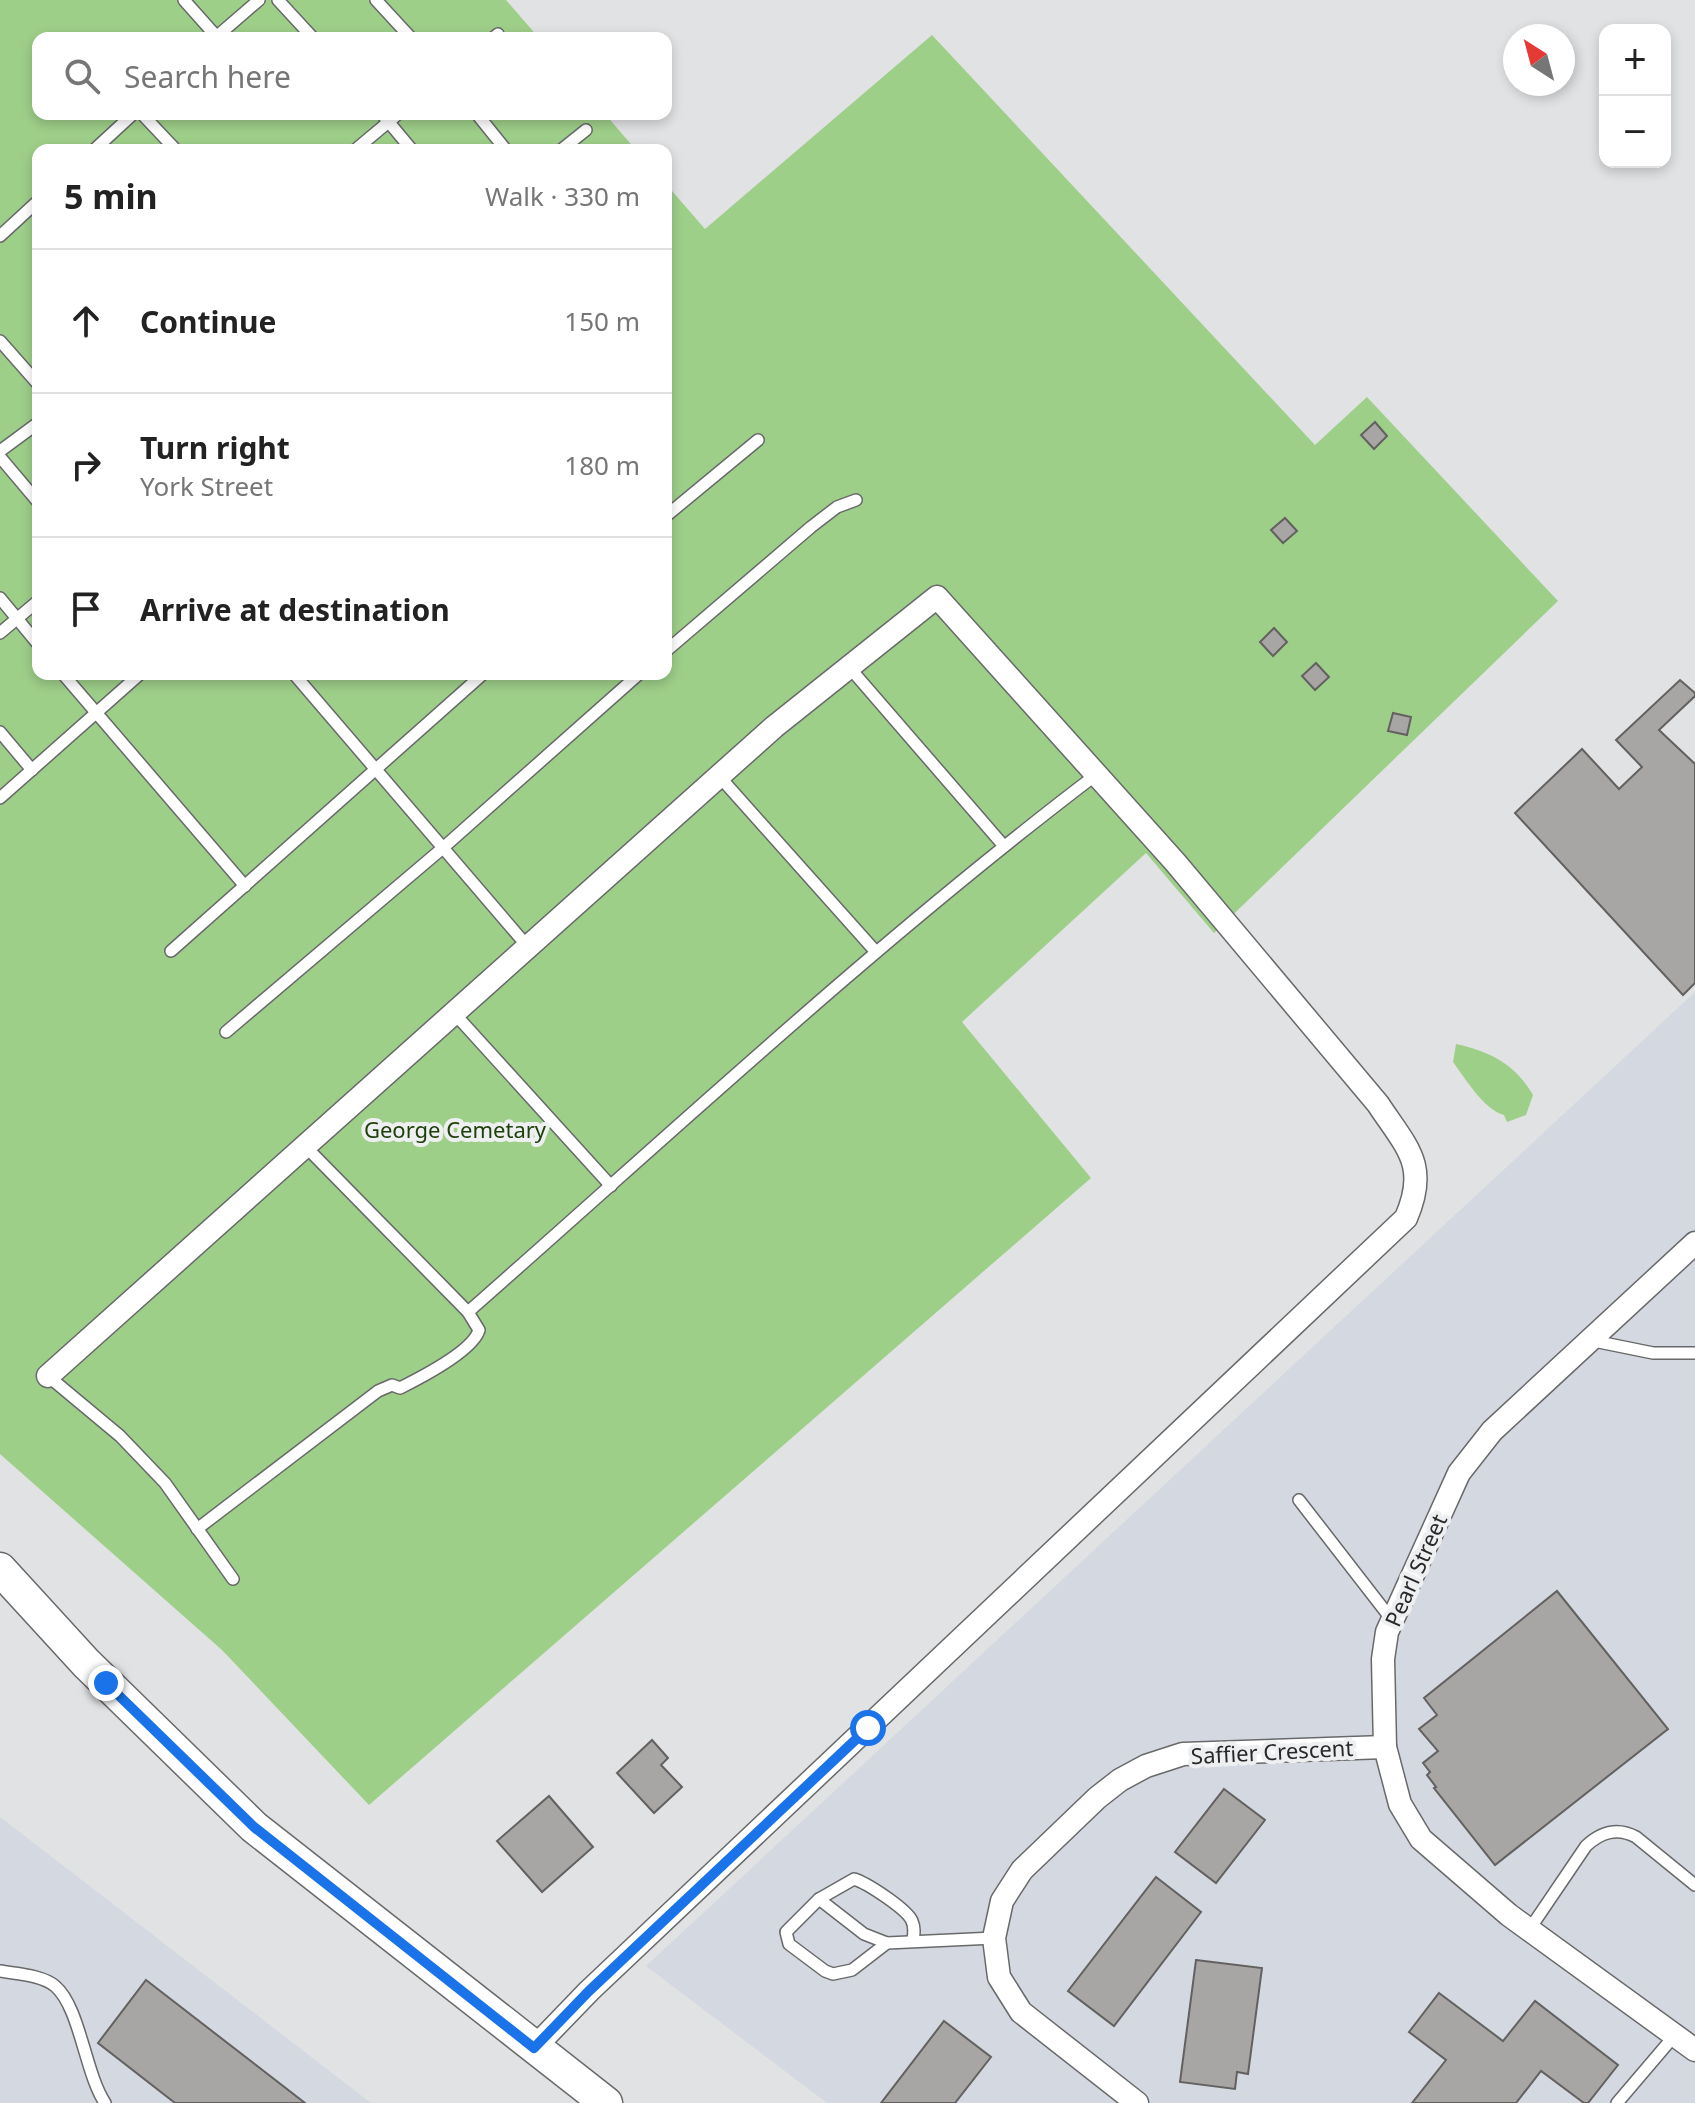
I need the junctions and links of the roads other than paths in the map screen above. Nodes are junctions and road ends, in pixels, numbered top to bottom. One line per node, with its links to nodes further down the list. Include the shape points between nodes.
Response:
1 (184, 0): 5 (lane)
2 (259, 0): 6 (lane)
3 (278, 0): 7 (lane)
4 (376, 0): 8 (lane)
5 (212, 32)
6 (222, 32)
7 (307, 32)
8 (405, 32)
9 (126, 120): 15 (lane)
10 (148, 120): 16 (lane)
11 (386, 120): 17 (lane)
12 (393, 120): 18 (lane)
13 (482, 120): 19 (lane)
14 (586, 130): 20 (lane)
15 (100, 144)
16 (170, 144)
17 (361, 144)
18 (408, 144)
19 (501, 144)
20 (568, 144)
21 (32, 207): 22 (lane)
22 (0, 236)
23 (0, 341): 24 (lane)
24 (32, 377)
25 (32, 427): 27 (lane)
26 (758, 440): 31 (lane)
27 (0, 451)
28 (0, 457): 29 (lane)
29 (32, 495)
30 (856, 500): 37 (lane, via 811,527)
31 (672, 511)
32 (0, 598): 34 (lane)
33 (32, 606): 34 (lane)
34 (17, 619): 35 (lane); 36 (lane)
35 (0, 633)
36 (32, 637)
37 (672, 646)
38 (849, 667): 48 (street, via 937,597); 49 (street); 51 (lane)
39 (68, 680): 44 (lane)
40 (133, 680): 44 (lane)
41 (299, 680): 47 (lane)
42 (476, 680): 47 (lane)
43 (632, 680): 52 (lane)
44 (95, 713): 46 (lane); 53 (lane)
45 (0, 732): 46 (lane)
46 (32, 770): 50 (lane)
47 (374, 770): 52 (lane); 53 (lane)
48 (1097, 774): 51 (lane); 80 (street, via 1378,1104 1417,1169 1406,1218)
49 (719, 776): 54 (street); 56 (lane)
50 (0, 798)
51 (1003, 845): 56 (lane)
52 (444, 847): 54 (lane); 58 (lane)
53 (245, 886): 55 (lane)
54 (528, 947): 57 (street)
55 (171, 951)
56 (876, 952): 60 (lane)
57 (454, 1013): 59 (street); 60 (lane)
58 (226, 1032)
59 (305, 1146): 62 (lane); 65 (street)
60 (611, 1186): 62 (lane)
61 (1695, 1243): 63 (street, Pearl Street)
62 (468, 1312): 67 (lane, via 479,1330 472,1342 400,1388 392,1385 378,1391)
63 (1589, 1340): 64 (lane, via 1653,1353); 70 (street, Pearl Street, via 1459,1473)
64 (1695, 1353)
65 (48, 1376): 67 (lane, via 120,1436 165,1483)
66 (1299, 1500): 70 (lane)
67 (197, 1529): 69 (lane)
68 (0, 1569): 80 (main road, via 86,1663 254,1827)
69 (233, 1579)
70 (1392, 1620): 71 (street, Pearl Street, via 1383,1659)
71 (1385, 1747): 74 (street, Pearl Street, via 1400,1804 1421,1839); 75 (street, Saffier Crescent, via 1183,1754 1146,1766 1097,1798 1022,1870 1002,1901)
72 (1695, 1885): 74 (lane, via 1636,1837 1614,1830 1586,1846)
73 (819, 1899): 76 (lane, via 849,1880 861,1881 909,1916); 77 (lane, via 864,1934); 77 (lane, via 788,1928 786,1937 825,1971 852,1970)
74 (1529, 1930): 79 (street, Pearl Street)
75 (994, 1938): 76 (lane); 84 (street, Saffier Crescent, via 999,1977 1021,2012)
76 (913, 1941): 77 (lane)
77 (887, 1943)
78 (0, 1971): 82 (lane, via 55,1986)
79 (1675, 2035): 81 (street, Pearl Street); 85 (lane)
80 (534, 2048): 83 (main road)
81 (1695, 2050)
82 (105, 2103)
83 (606, 2103)
84 (1137, 2103)
85 (1617, 2103)

